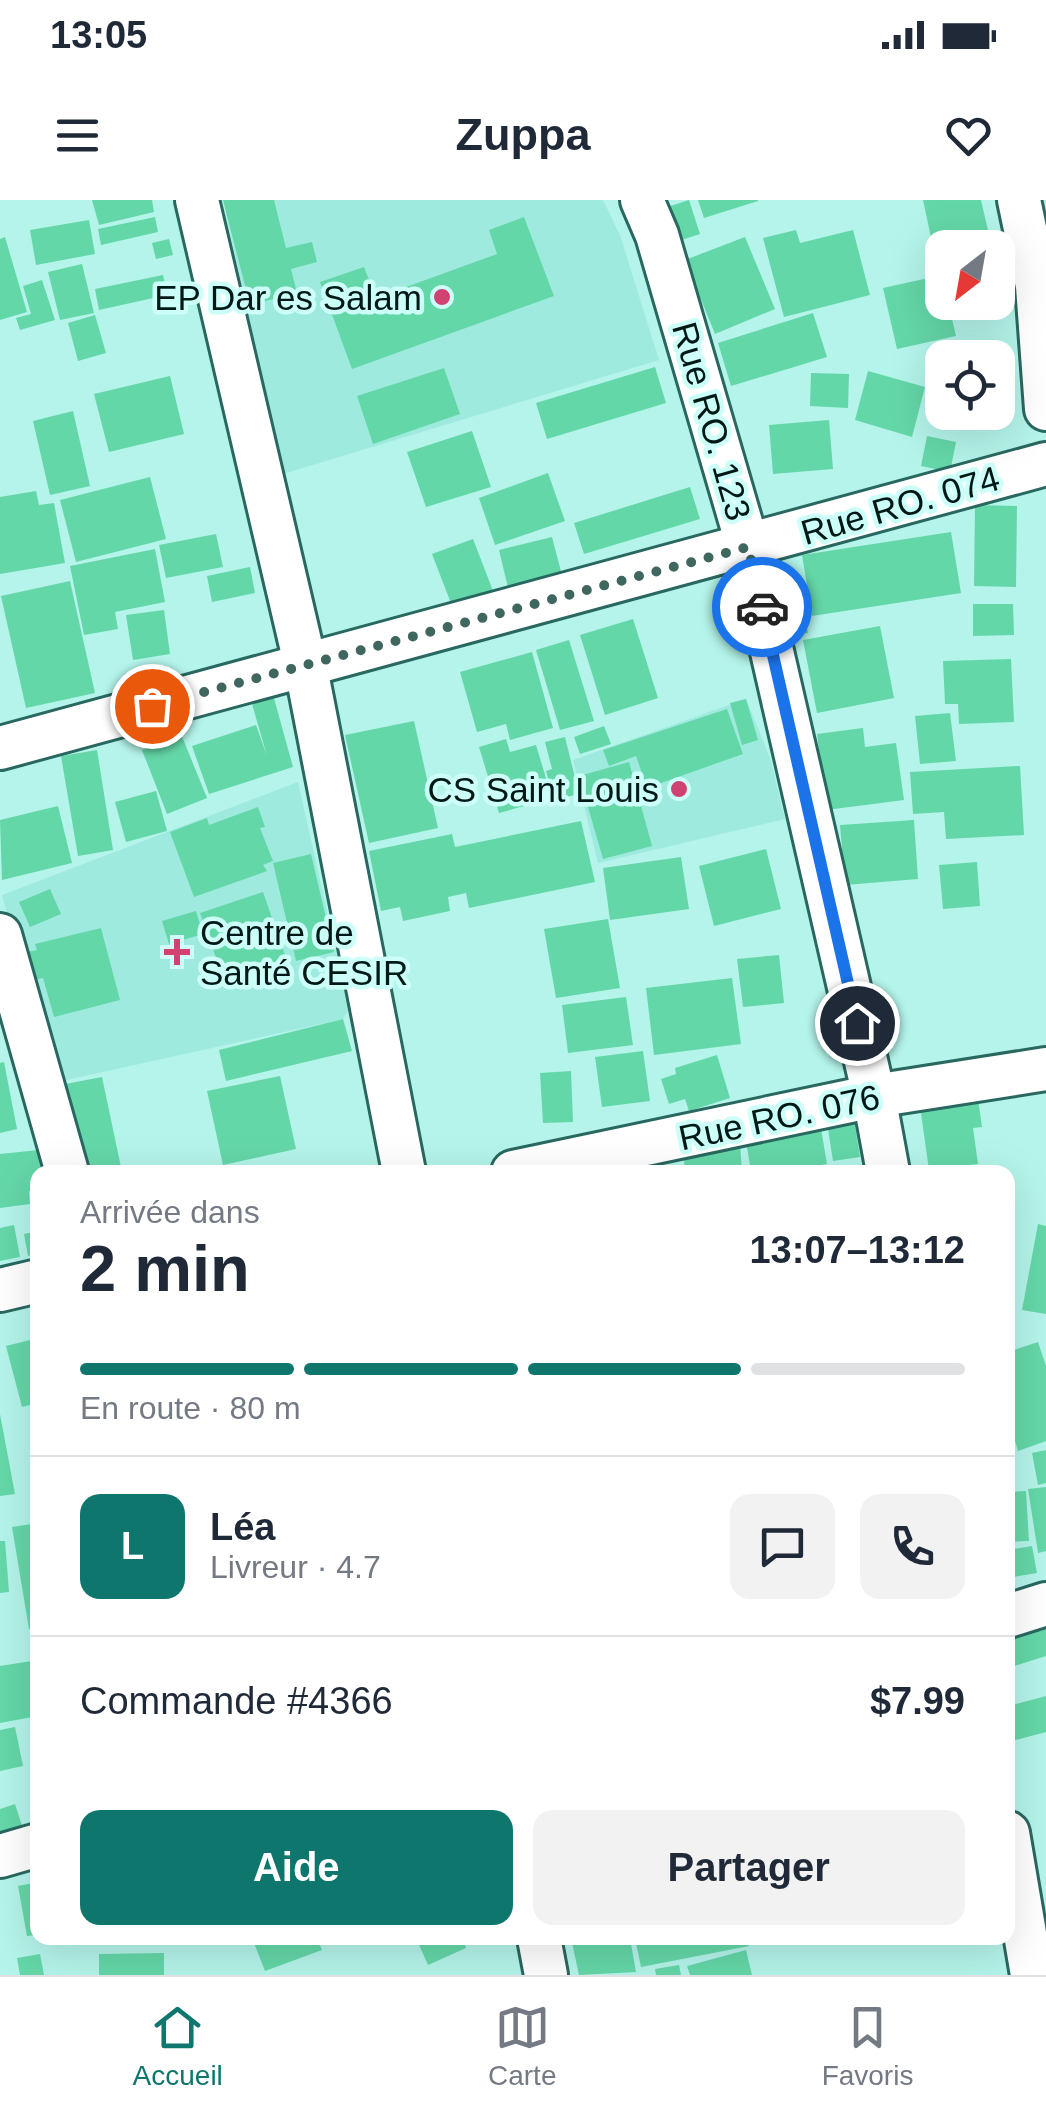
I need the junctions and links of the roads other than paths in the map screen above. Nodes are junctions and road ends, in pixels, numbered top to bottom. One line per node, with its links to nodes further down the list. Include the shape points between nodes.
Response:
1 (197, 200): 7 (street)
2 (642, 200): 6 (street, Rue RO. 123)
3 (1019, 200): 4 (street, via 1038,286)
4 (1046, 409)
5 (1046, 464): 6 (street, Rue RO. 074)
6 (748, 547): 7 (street, Rue RO. 074); 11 (street, Rue RO. 123)
7 (305, 663): 8 (street, Rue RO. 074); 13 (street)
8 (0, 748)
9 (0, 935): 12 (street)
10 (1046, 1069): 11 (street, Rue RO. 076)
11 (874, 1096): 14 (street, Rue RO. 076); 15 (street, Rue RO. 123)
12 (64, 1165)
13 (403, 1165)
14 (546, 1165)
15 (887, 1165)
16 (30, 1283): 17 (street)
17 (0, 1290)
18 (1046, 1604): 19 (street)
19 (1015, 1614)
20 (30, 1847): 21 (street)
21 (0, 1856)
22 (1015, 1874): 25 (street)
23 (540, 1945): 24 (street)
24 (546, 1975)
25 (1032, 1975)

